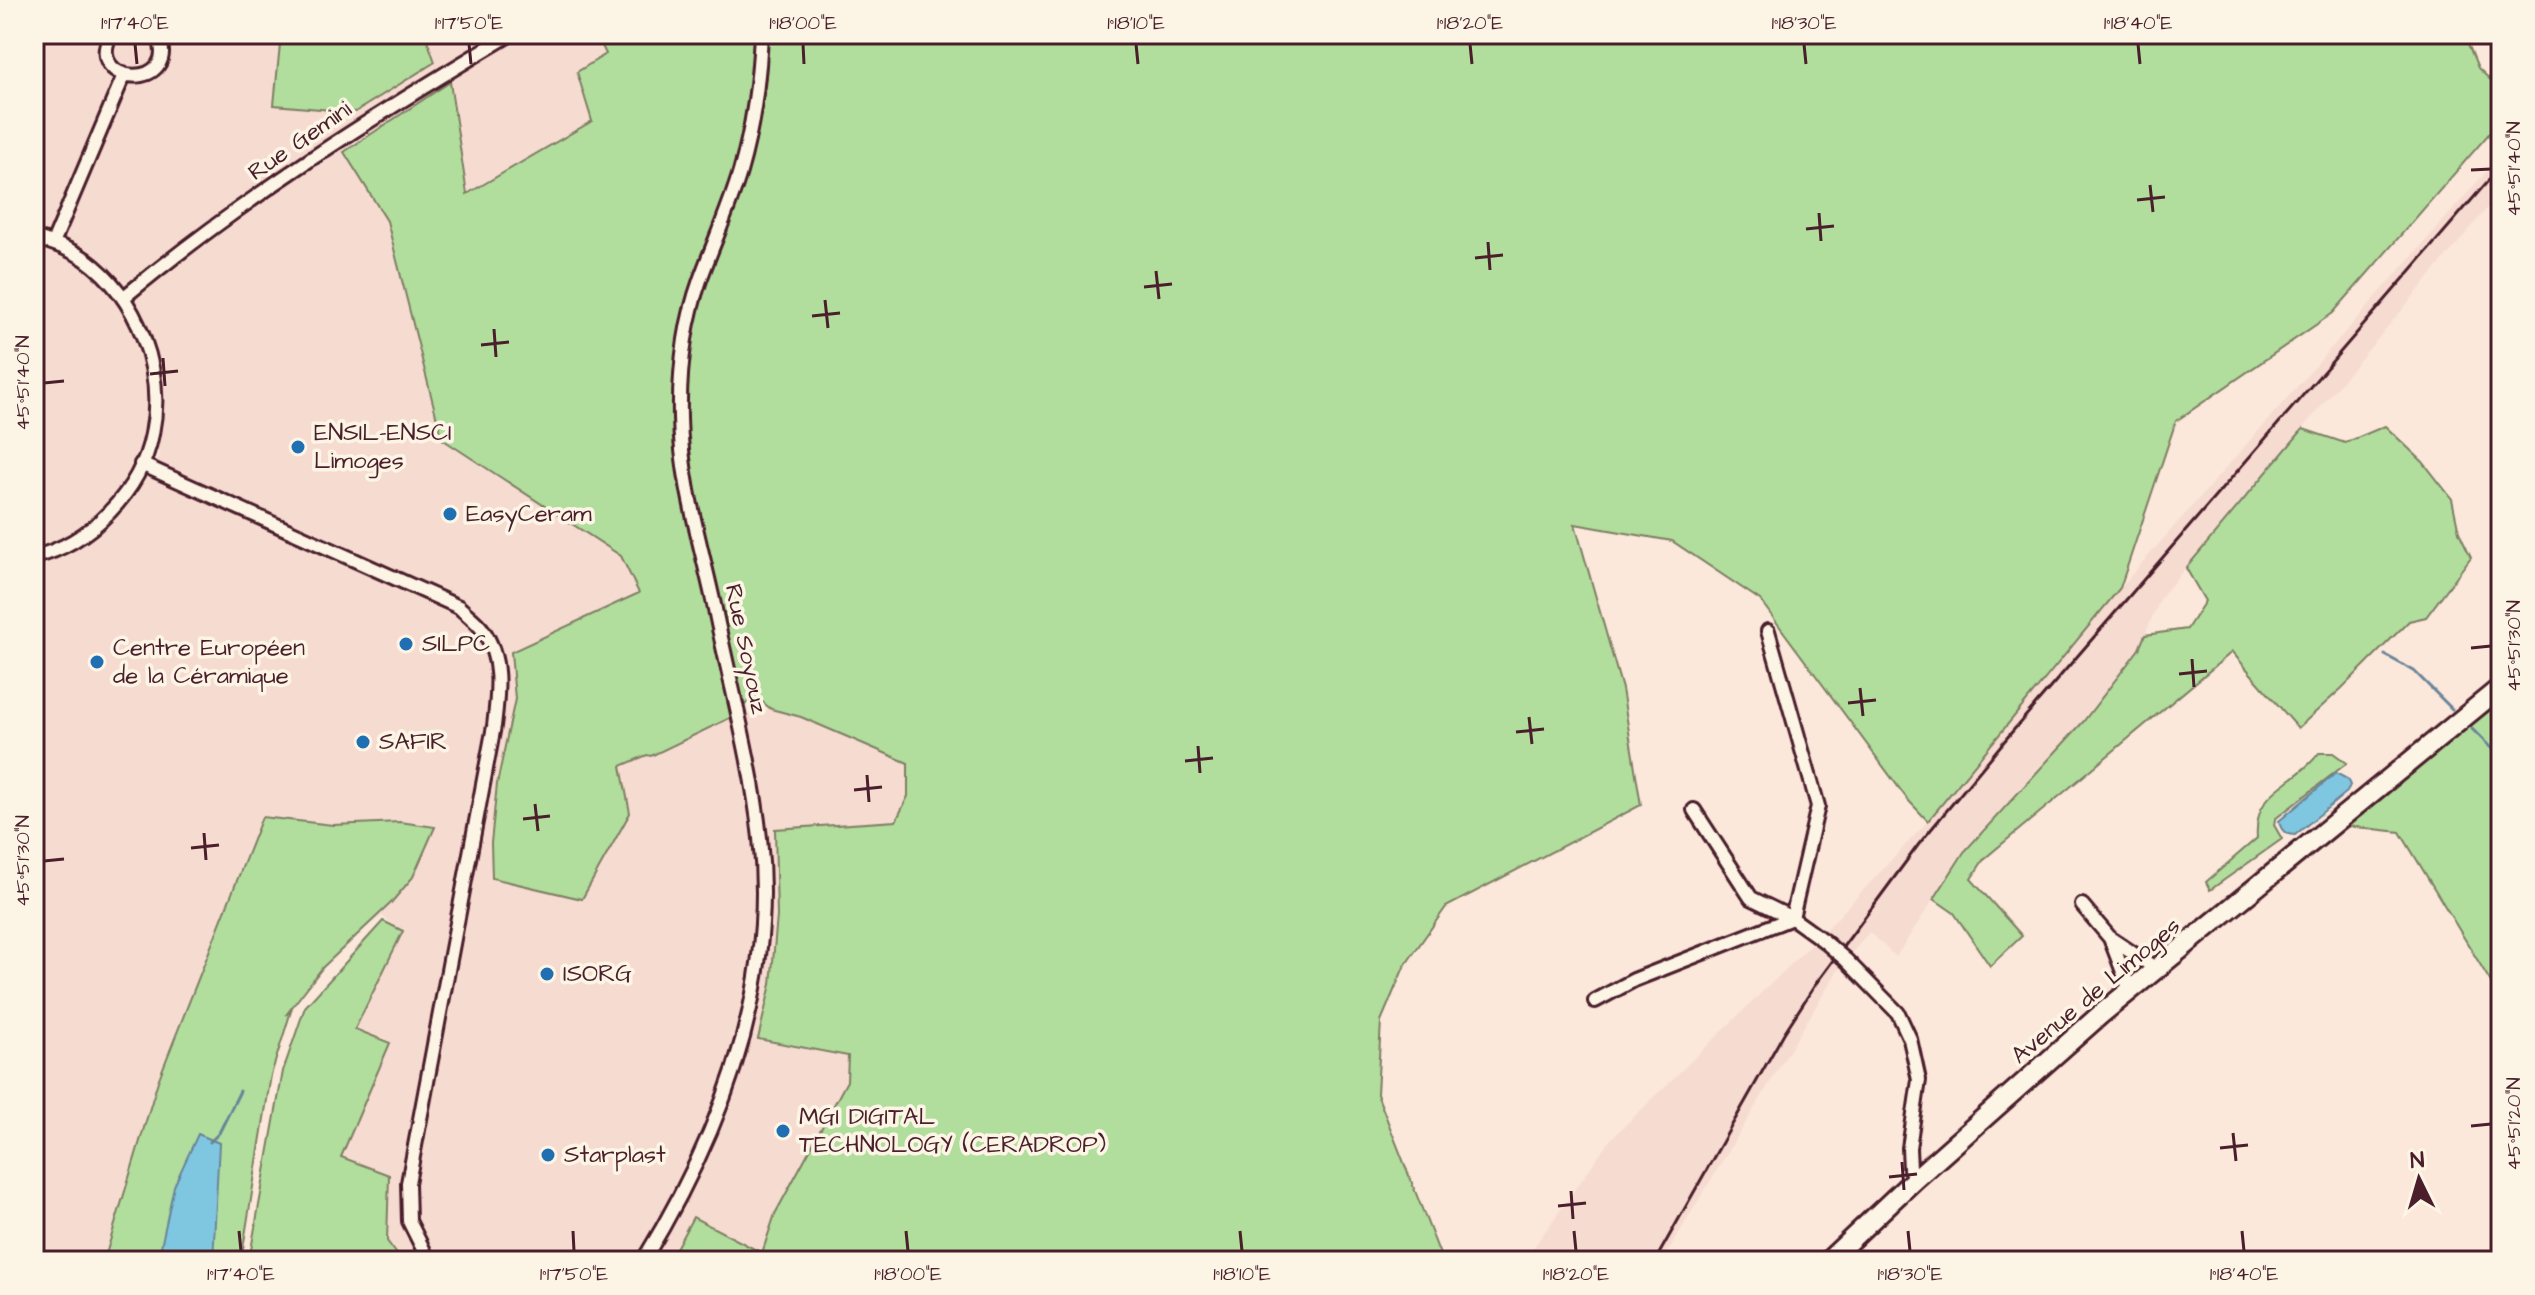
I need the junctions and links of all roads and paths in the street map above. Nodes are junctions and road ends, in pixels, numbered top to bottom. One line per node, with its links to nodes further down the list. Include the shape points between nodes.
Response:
1 (111, 34): 7 (street, via 107,57)
2 (157, 34): 7 (street, via 162,54 155,69 140,77)
3 (511, 34): 10 (street, Rue Gemini, via 367,120)
4 (761, 34): 24 (street, Rue Soyouz, via 754,113 740,173 686,331 680,420 687,484 760,840 757,965 726,1095 709,1138)
5 (2494, 34): 6 (main road)
6 (2501, 47)
7 (124, 75): 9 (street)
8 (34, 237): 9 (street)
9 (53, 243): 10 (street, via 85,260)
10 (123, 298): 11 (street, via 150,357 154,380 153,433)
11 (141, 464): 12 (street, via 107,515 68,544); 23 (street, via 459,607 482,629 492,651 499,679 494,726 408,1183 409,1221)
12 (34, 557)
13 (1768, 631): 17 (street, via 1818,806)
14 (2501, 687): 19 (main road, Avenue de Limoges)
15 (1694, 810): 17 (street, via 1751,898)
16 (2082, 905): 18 (street)
17 (1792, 918): 21 (street, via 1634,980); 22 (street, bridge, via 1846,960 1898,1013 1919,1080 1909,1148)
18 (2110, 938): 19 (street); 20 (street)
19 (2155, 968): 20 (main road, Avenue de Limoges)
20 (2130, 990): 22 (main road, Avenue de Limoges)
21 (1595, 1001)
22 (1915, 1179): 25 (main road, Avenue de Limoges)
23 (429, 1261)
24 (643, 1261)
25 (1828, 1261)

